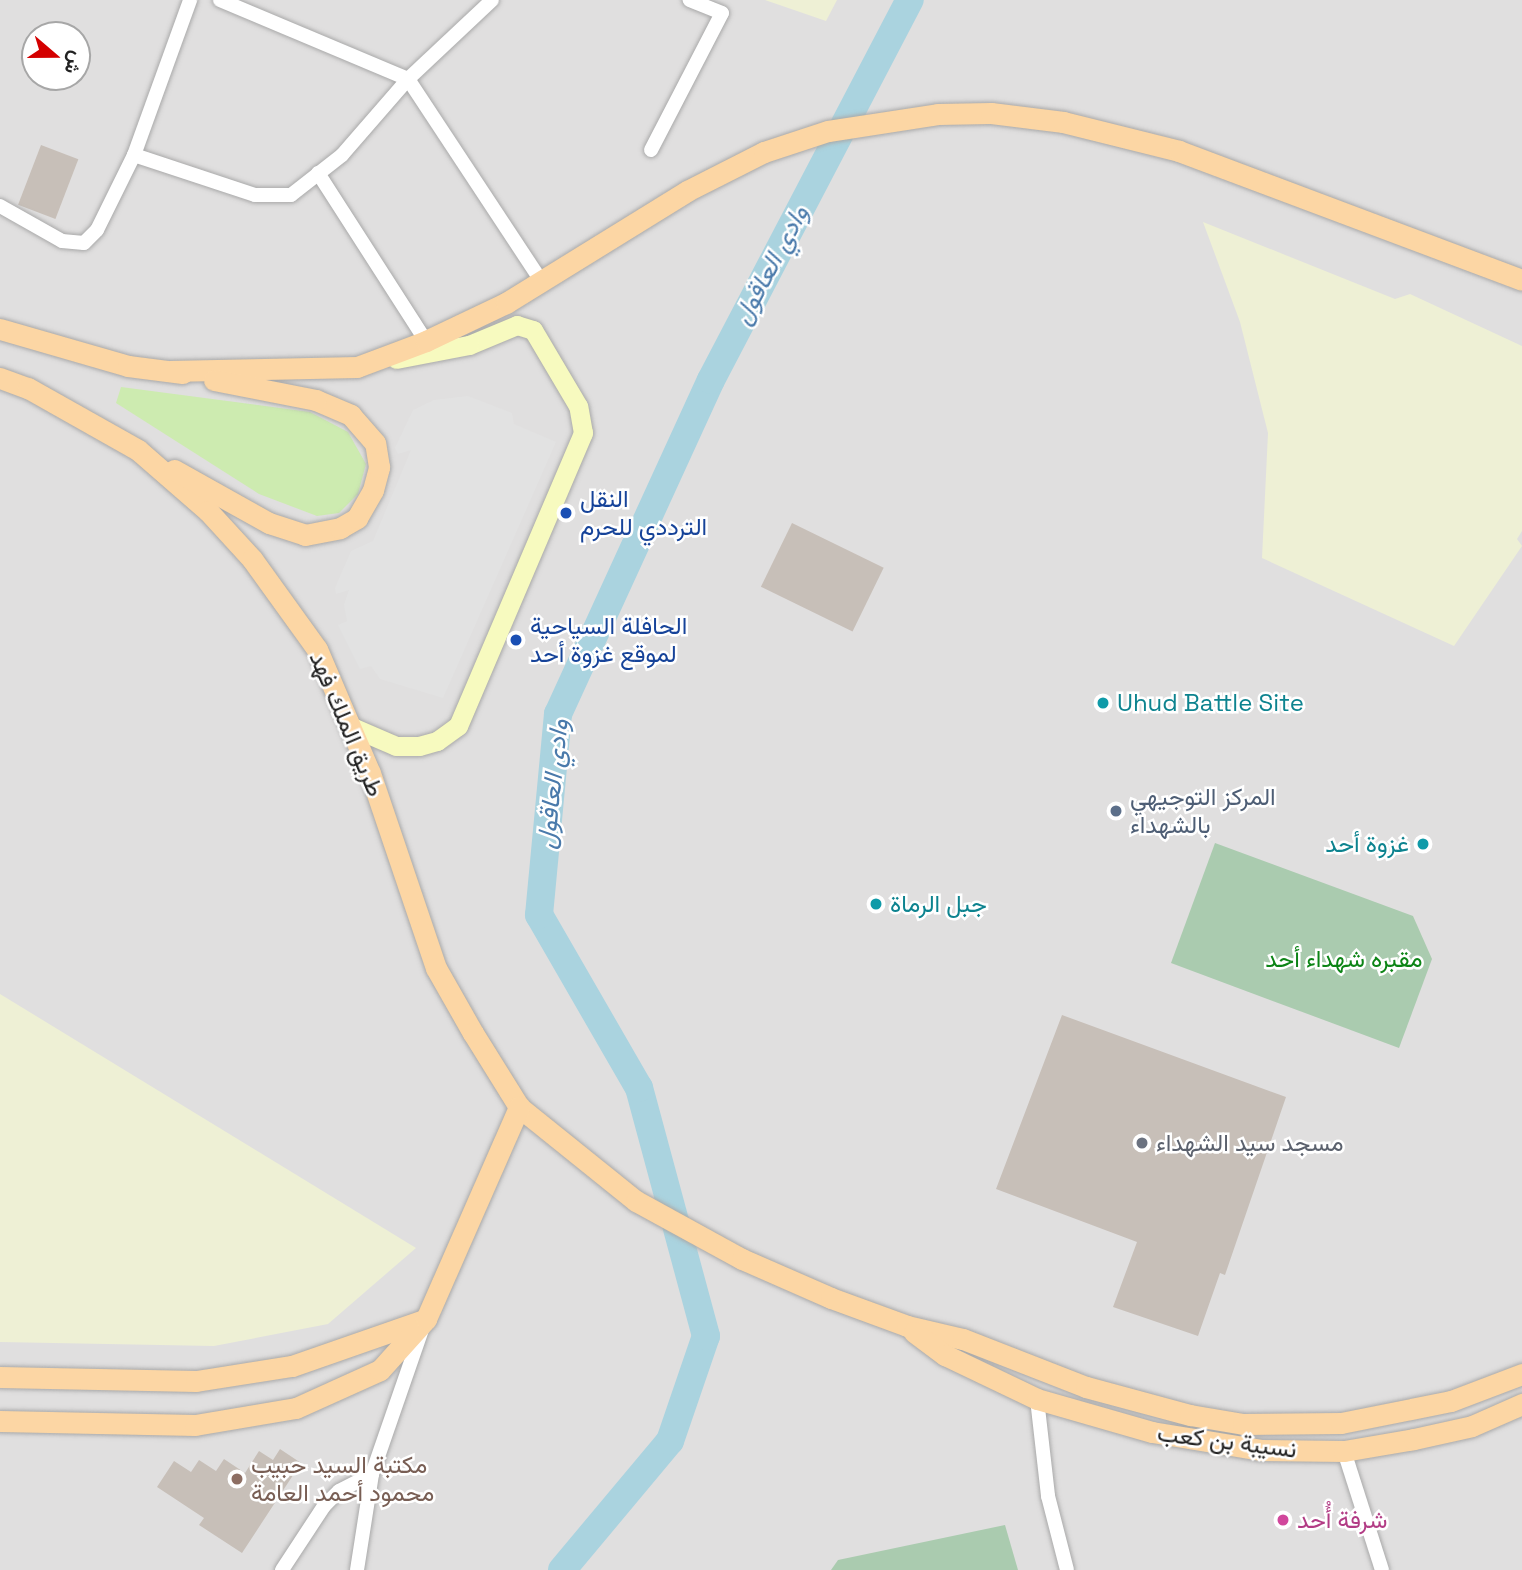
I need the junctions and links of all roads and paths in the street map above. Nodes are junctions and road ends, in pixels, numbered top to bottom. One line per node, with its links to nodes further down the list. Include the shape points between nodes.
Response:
1 (190, 0): 7 (street)
2 (220, 0): 5 (street)
3 (492, 0): 5 (street)
4 (689, 0): 6 (street, via 722,13)
5 (408, 79): 8 (street, via 342,155); 11 (street)
6 (650, 150)
7 (134, 155): 8 (street, via 255,195 291,195); 9 (street, via 106,218 84,243 51,237)
8 (318, 173): 13 (street)
9 (0, 206)
10 (1522, 281): 11 (main road, via 1179,151 1063,122 991,113 938,114 841,128 764,152 687,191)
11 (542, 282): 13 (main road)
12 (0, 329): 15 (main road, via 128,366)
13 (426, 341): 14 (main road)
14 (357, 367): 15 (main road); 18 (street, via 469,345 517,325 533,330 578,406 583,433 458,726 437,741 419,746 396,746)
15 (170, 371): 17 (main road, via 316,400 351,415 375,443 379,467 373,490 358,518 340,528 305,535 269,523)
16 (0, 378): 17 (main road, طريق الملك فهد, via 39,394)
17 (138, 450): 18 (main road, طريق الملك فهد, via 208,511 252,559 317,649)
18 (352, 727): 19 (main road, طريق الملك فهد, via 436,968)
19 (519, 1107): 20 (main road); 21 (main road, طريق الملك فهد, via 636,1201 742,1259)
20 (426, 1319): 23 (main road, via 292,1366 196,1381); 26 (main road, via 380,1370 296,1408 195,1426); 28 (street)
21 (907, 1326): 22 (main road, via 962,1339 1086,1387 1243,1424 1341,1423 1392,1416 1451,1401); 24 (main road, نسيبة بن كعب, via 945,1355)
22 (1522, 1374)
23 (0, 1377)
24 (1037, 1399): 27 (main road, نسيبة بن كعب, via 1102,1420 1200,1442 1261,1450); 31 (street, via 1048,1496)
25 (1522, 1404): 27 (main road, نسيبة بن كعب, via 1472,1426)
26 (0, 1421)
27 (1344, 1451): 32 (street)
28 (372, 1474): 29 (street, via 339,1490); 30 (street)
29 (282, 1570)
30 (357, 1570)
31 (1067, 1570)
32 (1382, 1570)

